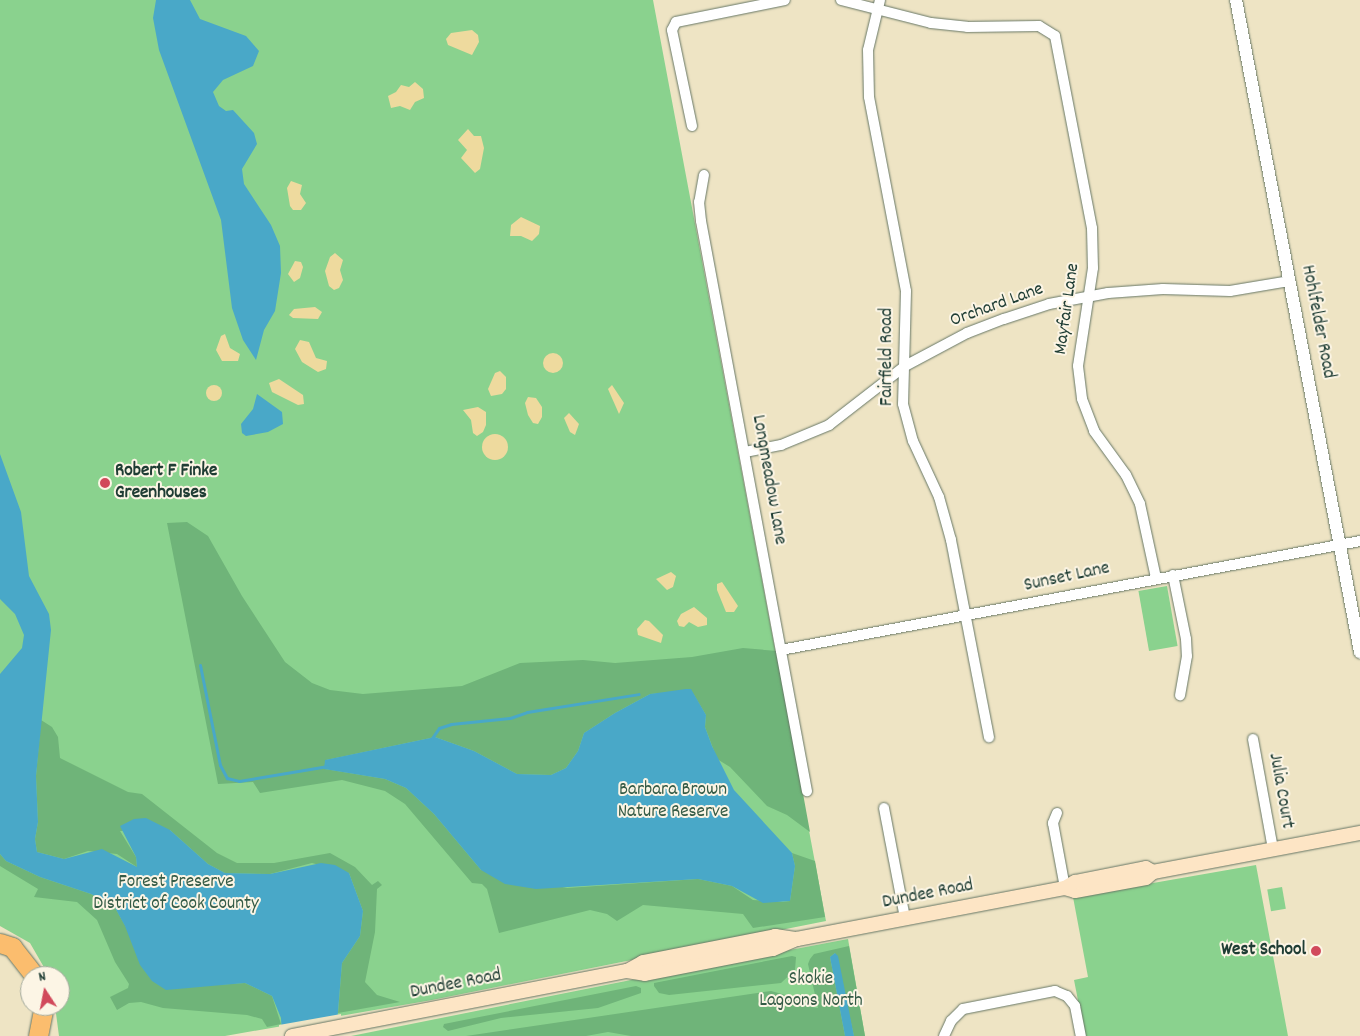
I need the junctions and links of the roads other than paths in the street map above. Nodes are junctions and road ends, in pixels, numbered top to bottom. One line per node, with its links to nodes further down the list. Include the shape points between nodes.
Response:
1 (785, 0): 4 (street)
2 (841, 0): 5 (street)
3 (1236, 0): 8 (street, Hohlfelder Road)
4 (756, 3): 6 (street, via 676,22 673,26)
5 (878, 4): 9 (street, Mayfair Lane, via 951,26 1030,26 1051,32 1057,42 1092,228 1093,268); 10 (street, Fairfield Road, via 868,50 869,96 906,291)
6 (692, 126)
7 (704, 175): 11 (street, Longmeadow Lane, via 700,209)
8 (1290, 281): 9 (street, Orchard Lane, via 1230,291 1146,289); 13 (street, Hohlfelder Road)
9 (1088, 296): 10 (street, Orchard Lane, via 1004,318 967,333); 15 (street, Mayfair Lane, via 1078,366 1082,399 1094,431 1126,475 1140,504)
10 (905, 366): 11 (street, Orchard Lane, via 829,425 781,445); 16 (street, Fairfield Road, via 902,388 907,422 939,497)
11 (745, 452): 17 (street, Longmeadow Lane)
12 (1360, 541): 13 (street, Sunset Lane)
13 (1340, 544): 14 (street, Sunset Lane); 18 (street, Hohlfelder Road)
14 (1173, 575): 15 (street, Sunset Lane); 19 (street, via 1186,639 1186,664)
15 (1156, 578): 16 (street, Sunset Lane)
16 (966, 617): 17 (street, Sunset Lane); 20 (street, Fairfield Road)
17 (781, 650): 22 (street, Longmeadow Lane)
18 (1360, 652)
19 (1180, 695)
20 (989, 736)
21 (1253, 739): 26 (street, Julia Court)
22 (807, 791)
23 (884, 808): 28 (street)
24 (1057, 813): 27 (street, via 1053,823)
25 (1360, 832): 26 (main road, Dundee Road)
26 (1273, 849): 27 (main road, Dundee Road, via 1153,872 1146,868 1075,882)
27 (1065, 888): 28 (main road, Dundee Road)
28 (905, 918): 33 (main road, Dundee Road, via 797,938 773,949 646,974 627,971)
29 (0, 943): 30 (highway, via 12,947)
30 (27, 966)
31 (42, 1016): 32 (highway)
32 (38, 1036)
33 (292, 1036)
34 (944, 1036): 35 (street, via 956,1015 976,1004 1046,992 1067,996 1074,1006)
35 (1081, 1036)

